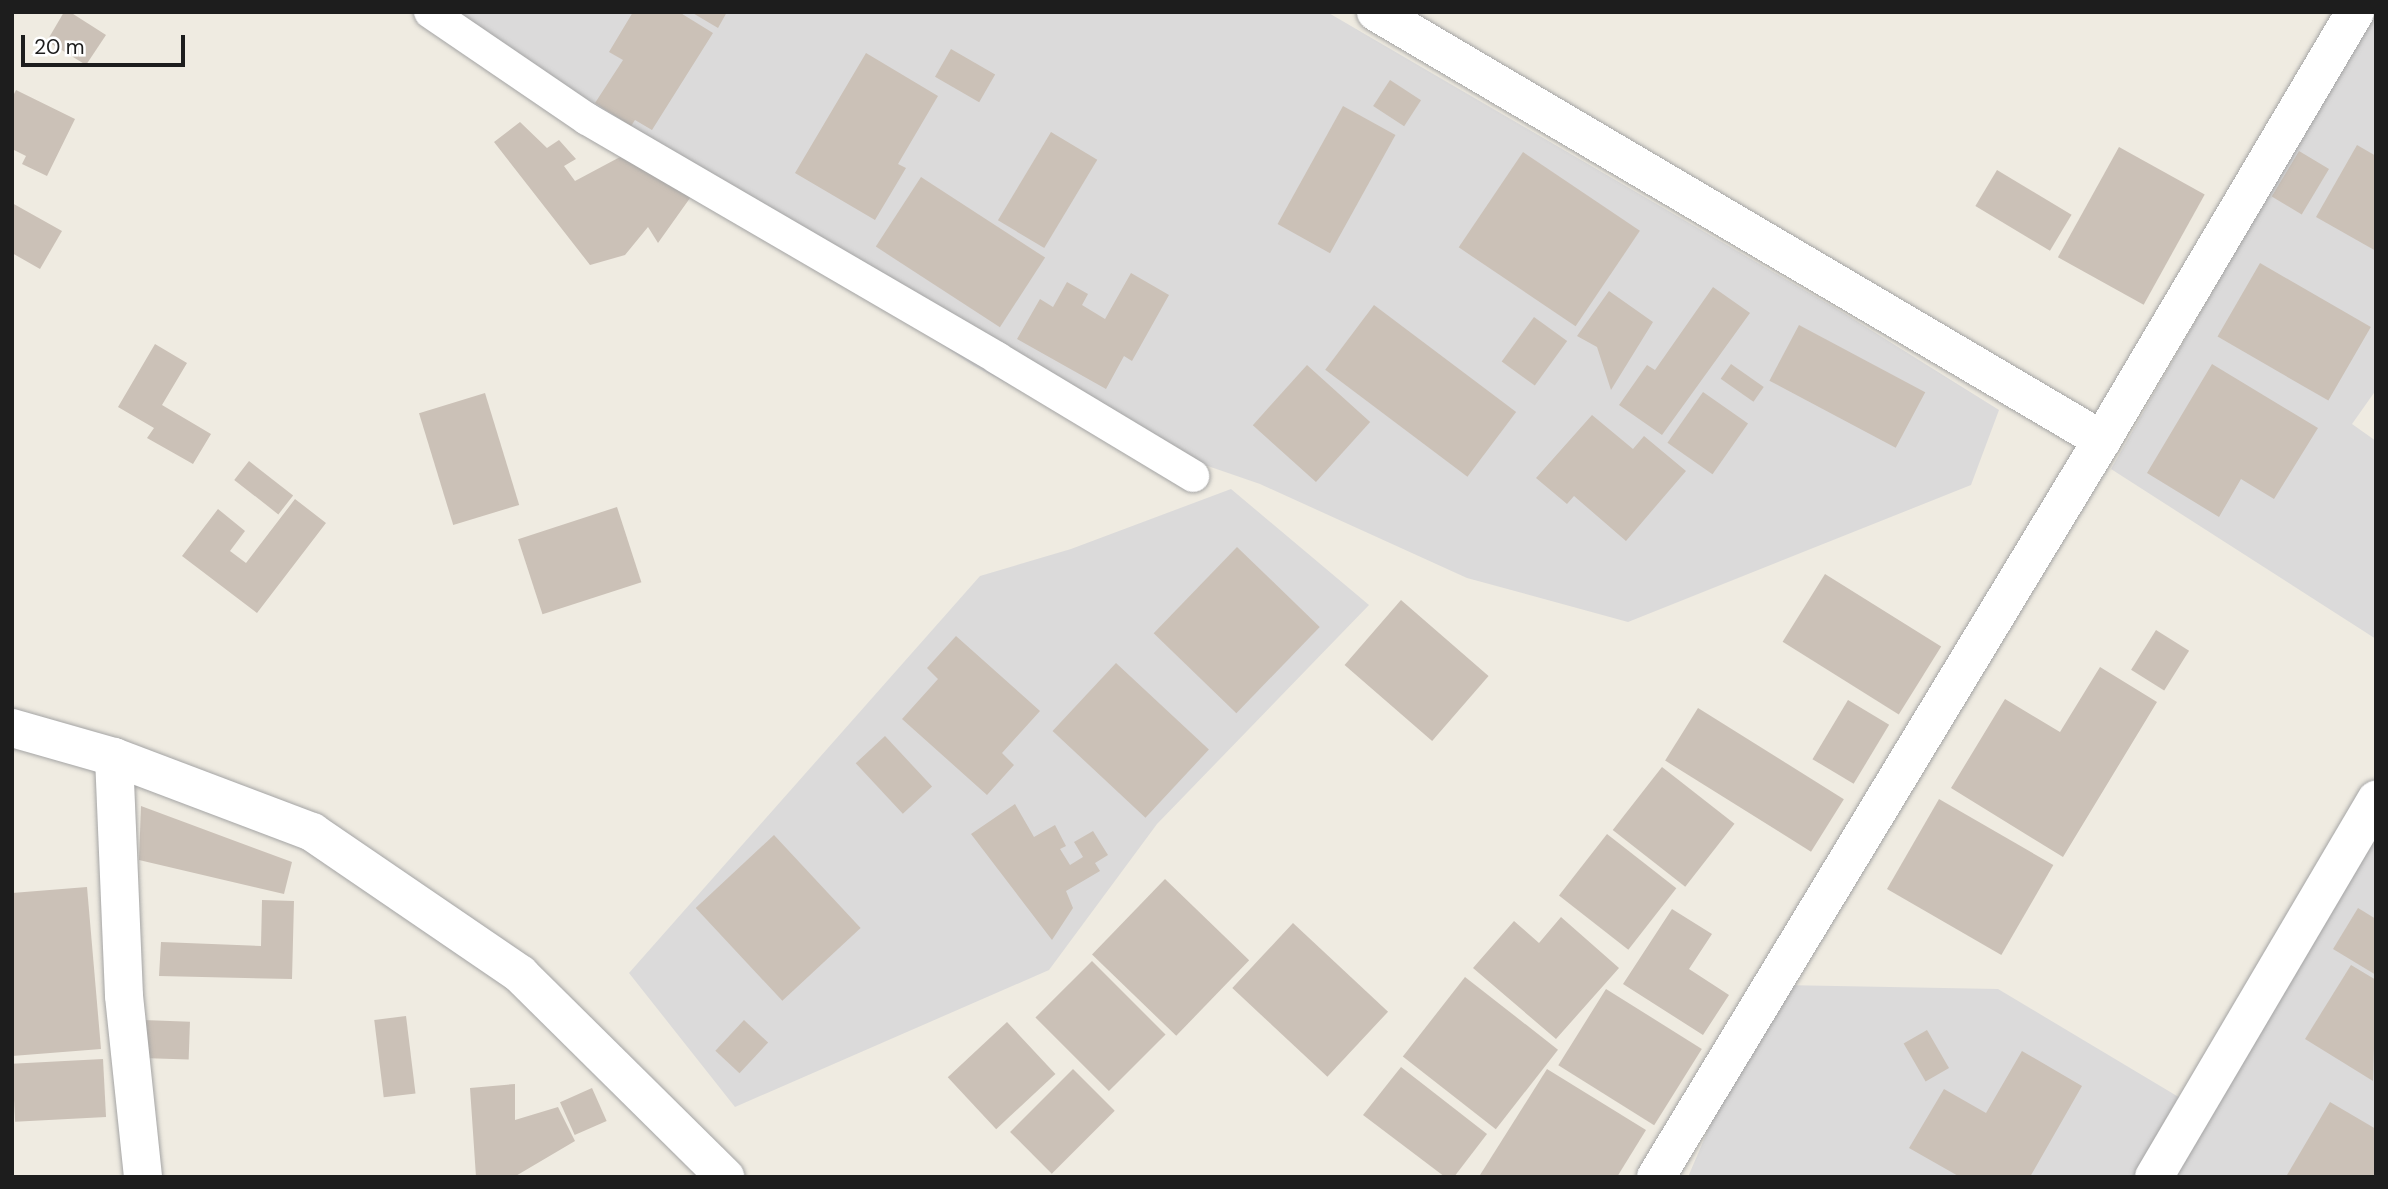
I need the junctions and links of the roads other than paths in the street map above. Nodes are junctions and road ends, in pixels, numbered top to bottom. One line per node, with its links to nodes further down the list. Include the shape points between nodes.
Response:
1 (429, 12): 5 (lane, via 587,119)
2 (1377, 12): 4 (street)
3 (2355, 12): 4 (street)
4 (2102, 440): 11 (street)
5 (1193, 476)
6 (12, 728): 7 (street)
7 (114, 757): 9 (street, via 124,996); 10 (street, via 312,832 520,974)
8 (2376, 800): 12 (street)
9 (143, 1177)
10 (725, 1177)
11 (1656, 1177)
12 (2154, 1177)

